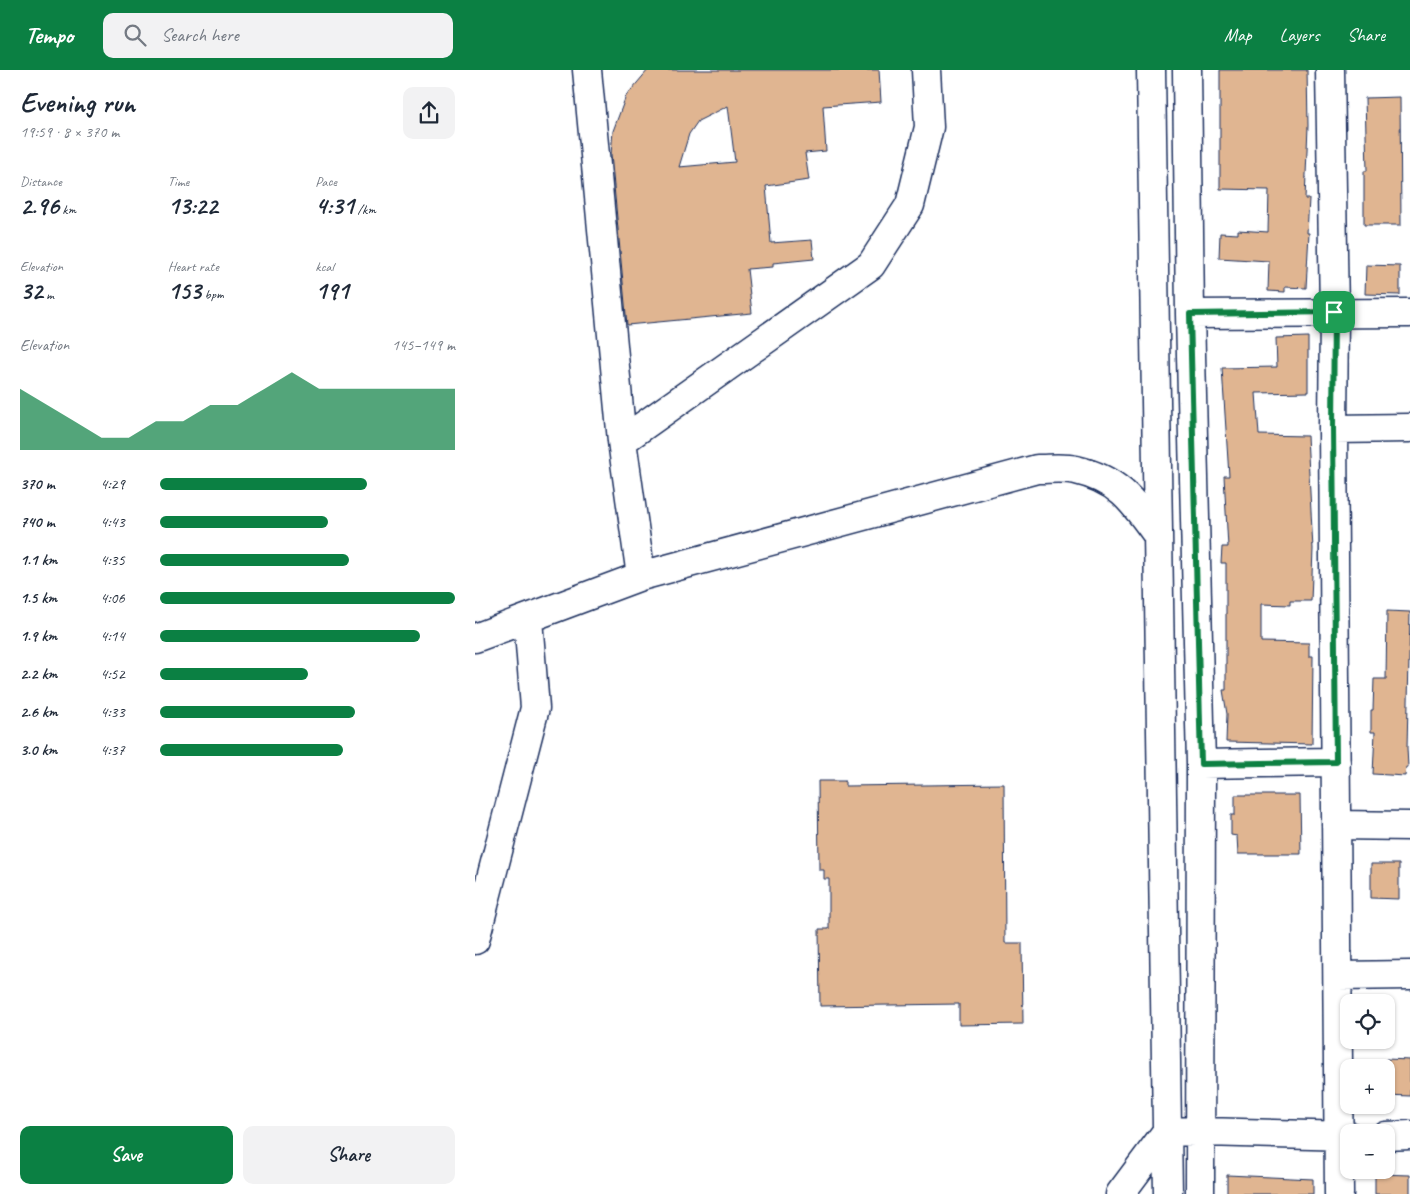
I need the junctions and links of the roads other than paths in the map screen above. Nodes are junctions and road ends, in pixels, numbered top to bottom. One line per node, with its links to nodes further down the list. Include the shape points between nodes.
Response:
1 (587, 70): 11 (street)
2 (926, 70): 11 (street, via 929,127 910,205 871,266)
3 (1151, 70): 12 (street)
4 (1187, 70): 8 (street)
5 (1330, 70): 6 (street)
6 (1334, 312): 7 (street); 8 (street); 9 (street)
7 (1410, 313)
8 (1190, 314): 17 (street)
9 (1333, 428): 10 (street); 16 (street)
10 (1410, 428)
11 (622, 440): 13 (street)
12 (1158, 536): 13 (street, via 1129,497 1107,481 1075,470 1037,469); 24 (street)
13 (641, 576): 14 (street)
14 (527, 619): 15 (street); 20 (street, via 535,708)
15 (475, 638)
16 (1336, 762): 17 (street); 18 (street)
17 (1201, 764): 25 (street)
18 (1336, 825): 19 (street); 22 (street)
19 (1410, 826)
20 (475, 940)
21 (1410, 975): 22 (street)
22 (1338, 976): 23 (street)
23 (1344, 1124)
24 (1167, 1131): 25 (street); 30 (street); 31 (street)
25 (1200, 1133): 27 (street); 32 (street)
26 (1410, 1135): 28 (street)
27 (1340, 1136)
28 (1395, 1136)
29 (1340, 1179): 33 (street)
30 (1120, 1194)
31 (1168, 1194)
32 (1200, 1194)
33 (1339, 1194)

